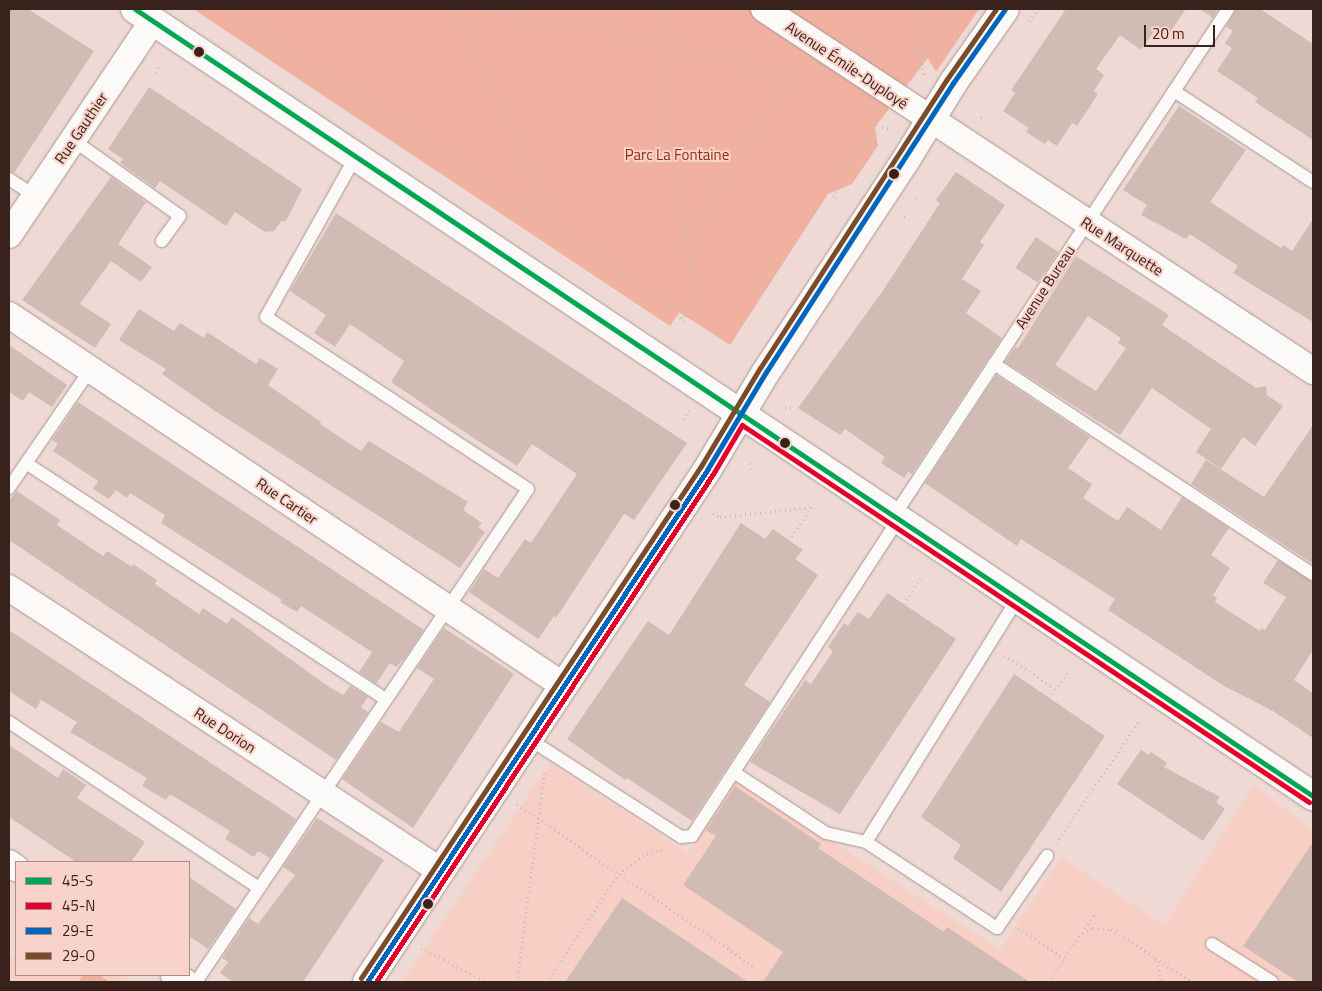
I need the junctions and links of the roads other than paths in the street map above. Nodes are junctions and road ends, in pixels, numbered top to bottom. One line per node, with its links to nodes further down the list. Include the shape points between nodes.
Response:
1 (764, 9): 6 (street, Avenue Émile-Duployé)
2 (1004, 9): 6 (main road)
3 (1228, 9): 5 (lane, Avenue Bureau)
4 (144, 15): 7 (street, Rue Gauthier); 8 (main road)
5 (1174, 91): 10 (lane); 12 (lane, Avenue Bureau)
6 (931, 119): 12 (street, Rue Marquette); 19 (main road)
7 (72, 140): 11 (street, Rue Gauthier); 14 (lane, via 180,216)
8 (356, 156): 19 (main road); 26 (lane, via 266,317 528,489)
9 (9, 179): 11 (lane)
10 (1313, 182)
11 (35, 196): 13 (street, Rue Gauthier)
12 (1087, 223): 16 (lane, Avenue Bureau); 18 (street, Rue Marquette)
13 (9, 235)
14 (162, 241)
15 (9, 315): 17 (street, Rue Cartier)
16 (994, 364): 22 (lane, Avenue Bureau); 23 (lane)
17 (90, 370): 20 (lane); 26 (street, Rue Cartier)
18 (1313, 371)
19 (740, 414): 22 (main road); 27 (main road)
20 (26, 463): 21 (lane); 28 (lane)
21 (9, 488)
22 (896, 518): 25 (main road); 31 (lane, Avenue Bureau)
23 (1313, 574)
24 (9, 588): 32 (street, Rue Dorion)
25 (1018, 598): 33 (main road); 34 (lane)
26 (447, 608): 27 (street, Rue Cartier); 28 (lane)
27 (564, 686): 30 (main road)
28 (385, 700): 32 (lane)
29 (9, 722): 37 (lane)
30 (529, 739): 31 (lane, Avenue Bureau, via 681,837 692,836); 36 (main road)
31 (735, 773): 34 (lane, via 826,833)
32 (322, 794): 36 (street, Rue Dorion); 37 (lane)
33 (1313, 796)
34 (866, 842): 35 (lane, via 997,928)
35 (1047, 856)
36 (441, 871): 40 (main road)
37 (259, 888): 39 (lane)
38 (1212, 944): 41 (lane)
39 (196, 982)
40 (366, 982)
41 (1272, 982)

